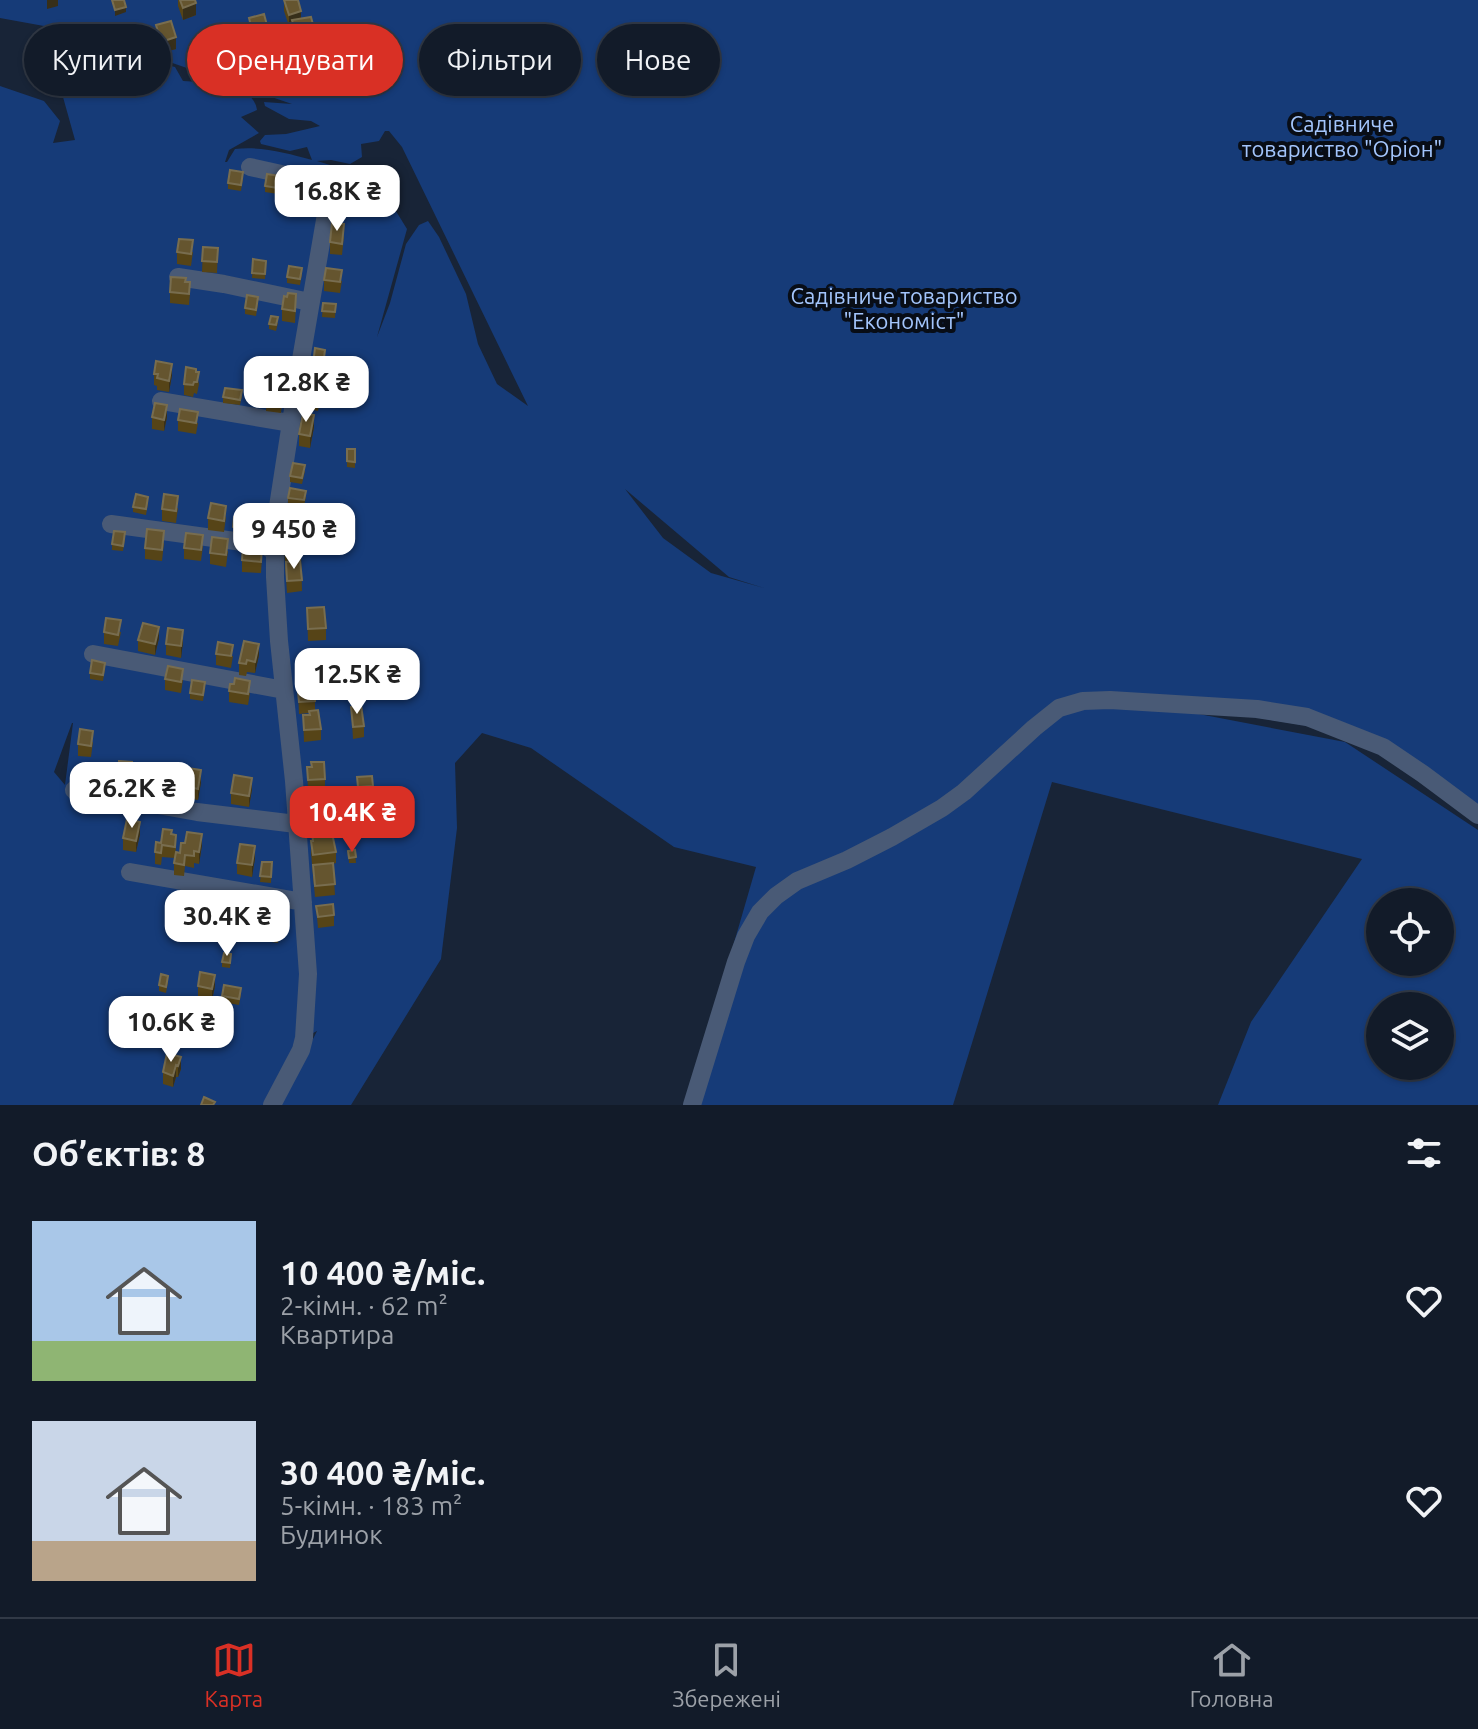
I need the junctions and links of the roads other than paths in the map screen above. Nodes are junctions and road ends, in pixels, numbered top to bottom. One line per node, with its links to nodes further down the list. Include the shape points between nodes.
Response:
1 (250, 167): 3 (street, via 331,185)
2 (178, 277): 3 (street)
3 (310, 302): 5 (street)
4 (161, 401): 5 (street)
5 (290, 423): 7 (street)
6 (111, 524): 7 (street, via 264,545)
7 (274, 551): 9 (street)
8 (93, 654): 9 (street)
9 (284, 690): 12 (street)
10 (74, 790): 12 (street)
11 (1478, 815): 16 (street, via 1383,747 1307,717 1110,700 1059,708 942,808 797,881 760,912 736,962)
12 (296, 824): 14 (street)
13 (130, 872): 14 (street)
14 (303, 902): 15 (street, via 308,974 304,1038)
15 (272, 1105)
16 (692, 1105)

